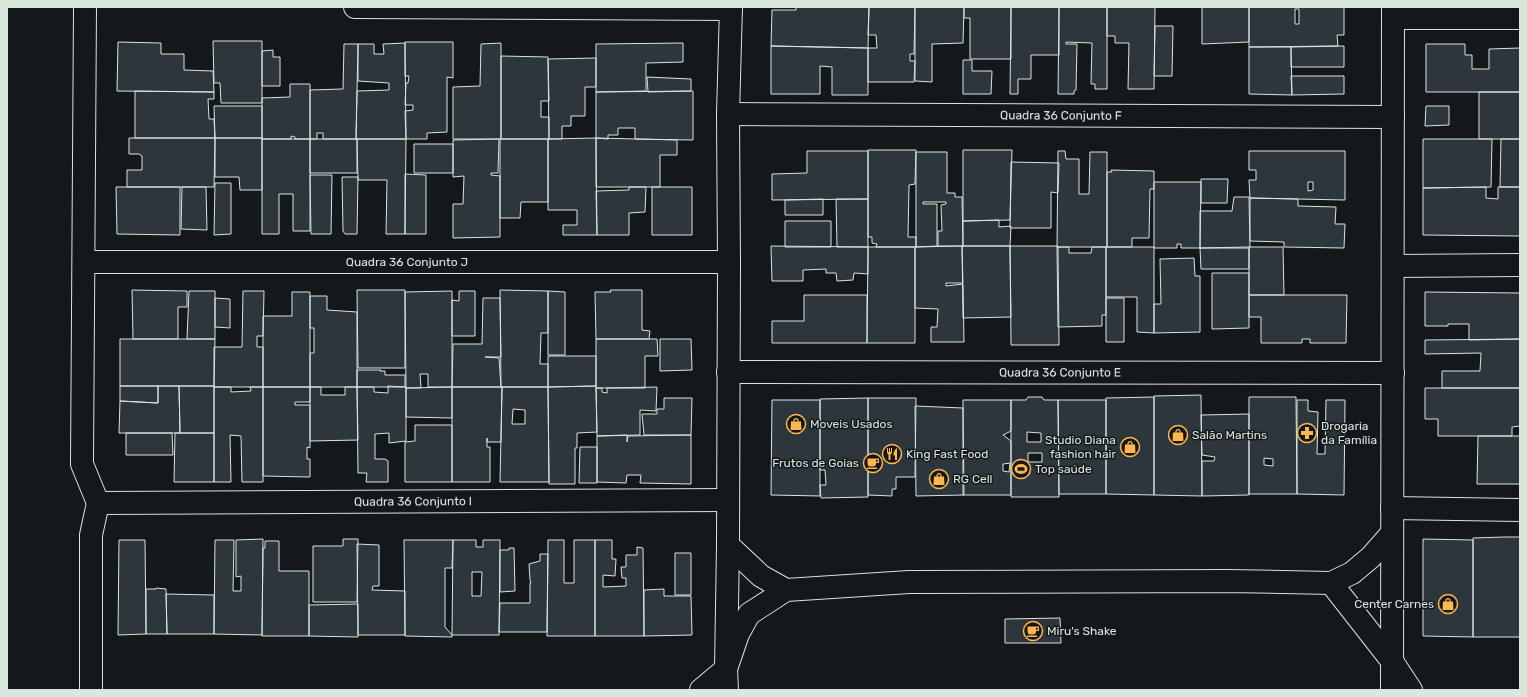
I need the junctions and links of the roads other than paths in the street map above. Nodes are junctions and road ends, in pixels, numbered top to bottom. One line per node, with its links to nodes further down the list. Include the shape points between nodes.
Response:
1 (85, 7): 8 (street)
2 (355, 7): 3 (street)
3 (731, 8): 6 (street)
4 (1393, 13): 5 (street); 7 (street)
5 (1520, 18)
6 (728, 114): 7 (street, Quadra 36 Conjunto F); 9 (street)
7 (1393, 117): 11 (street)
8 (84, 262): 9 (street, Quadra 36 Conjunto J); 15 (street, via 82,464)
9 (729, 262): 12 (street)
10 (1520, 265): 11 (street)
11 (1393, 266): 13 (street)
12 (728, 372): 13 (street, Quadra 36 Conjunto E); 14 (street)
13 (1393, 373): 16 (street)
14 (728, 500): 15 (street, Quadra 36 Conjunto I); 19 (street)
15 (98, 503): 24 (street, via 91,535)
16 (1392, 508): 17 (street); 18 (street)
17 (1520, 510)
18 (1392, 533): 20 (street, via 1371,557 1352,573); 22 (street)
19 (728, 545): 21 (street, via 761,576); 23 (street)
20 (1331, 583): 21 (street, via 916,582); 22 (street)
21 (786, 590): 23 (street, via 749,614 738,634)
22 (1392, 661): 26 (street); 27 (street)
23 (726, 680): 25 (street)
24 (91, 690)
25 (701, 690)
26 (1392, 690)
27 (1411, 690)

